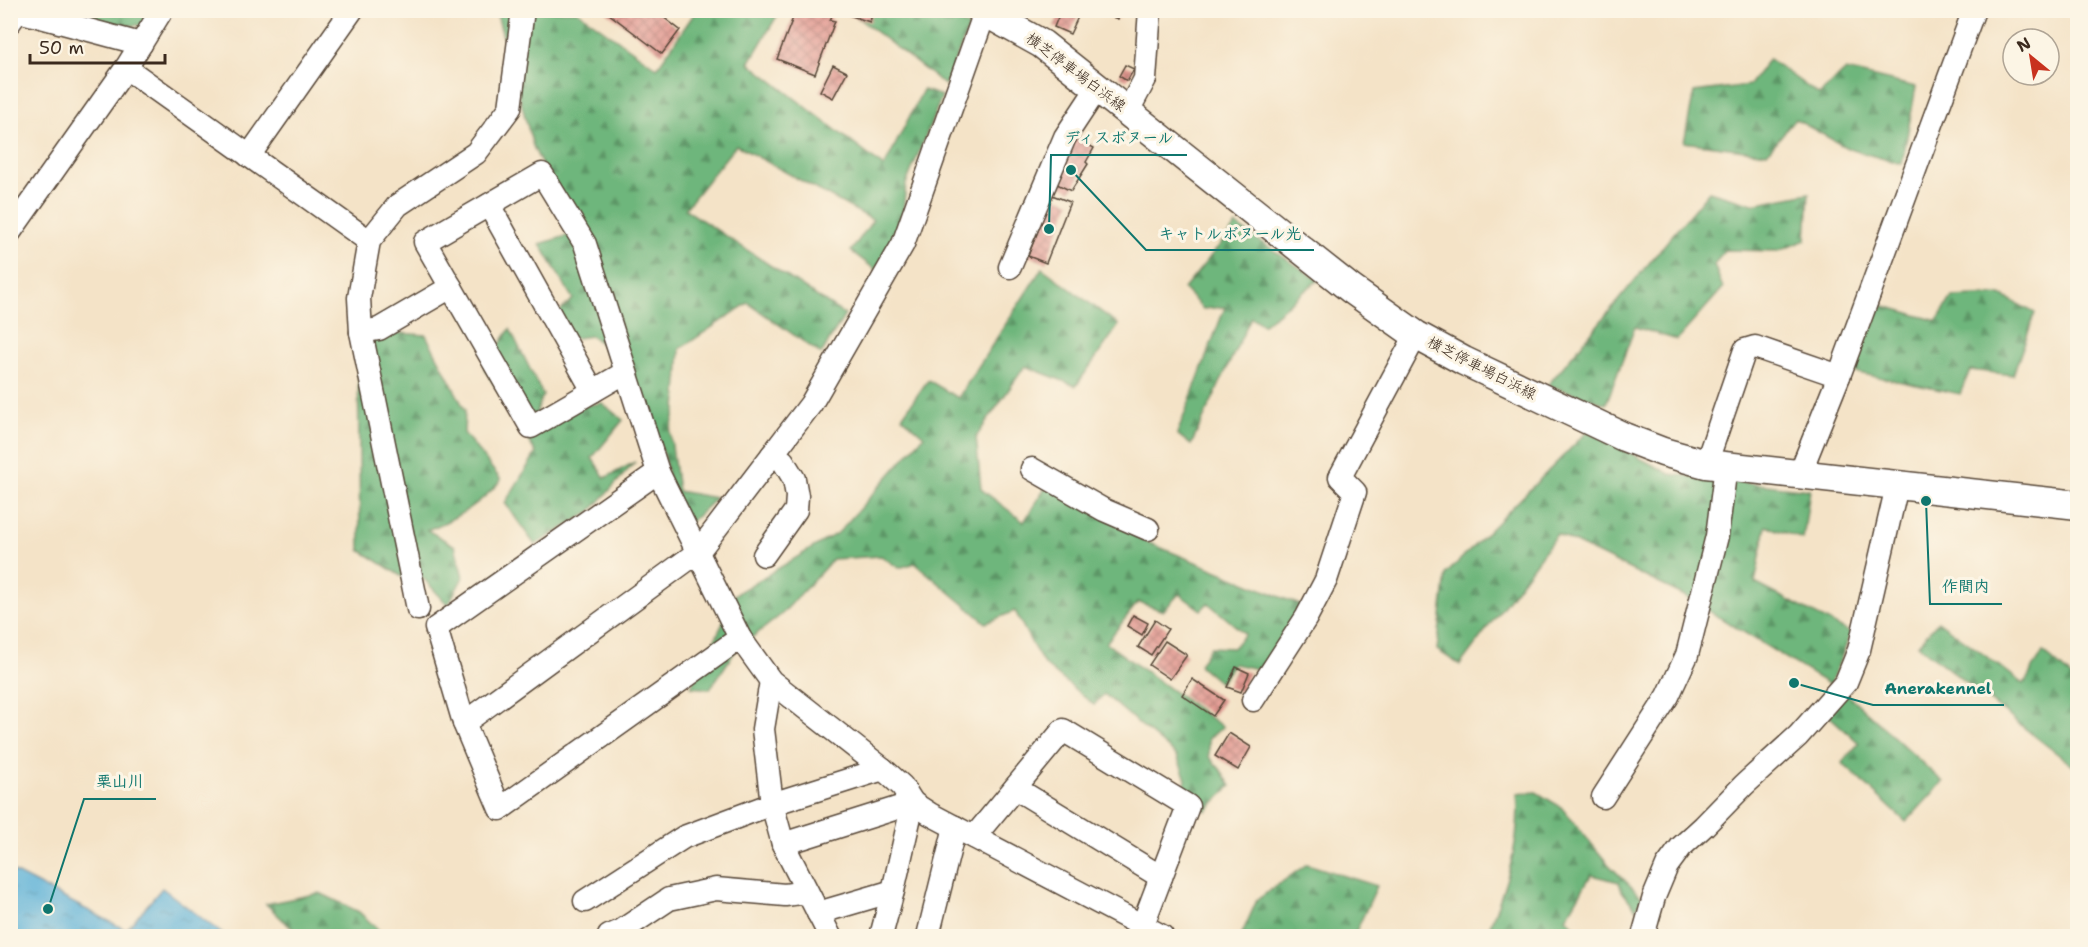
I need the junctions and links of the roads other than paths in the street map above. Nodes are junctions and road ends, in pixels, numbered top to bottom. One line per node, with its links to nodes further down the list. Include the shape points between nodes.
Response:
1 (162, 10): 9 (street)
2 (352, 10): 13 (street)
3 (523, 10): 16 (street, via 510,108 476,153 398,205)
4 (1150, 10): 12 (street, via 1145,79)
5 (1974, 10): 22 (street)
6 (18, 11): 8 (street); 9 (street)
7 (983, 11): 11 (main road, 横芝停車場白浜線, via 1042,44); 24 (street, via 903,244 811,404)
8 (10, 22)
9 (141, 44): 10 (street)
10 (126, 68): 13 (street); 15 (street)
11 (1098, 87): 12 (main road, 横芝停車場白浜線); 17 (street, via 1065,137)
12 (1128, 111): 20 (main road, 横芝停車場白浜線, via 1351,289)
13 (249, 156): 16 (street)
14 (489, 205): 18 (street, via 425,242); 21 (street, via 542,174 585,244); 23 (street)
15 (10, 232)
16 (369, 241): 19 (street, via 359,298)
17 (1010, 267)
18 (451, 287): 19 (street, via 379,330); 23 (street, via 531,427)
19 (361, 332): 34 (street)
20 (1416, 335): 25 (main road, 横芝停車場白浜線, via 1624,436 1663,452); 37 (street, via 1340,477 1355,492 1326,580)
21 (626, 372): 23 (street); 27 (street)
22 (1839, 376): 25 (street, via 1755,347 1745,350); 28 (street)
23 (593, 391)
24 (772, 455): 32 (street); 33 (street, via 783,461 794,479 796,510)
25 (1716, 465): 28 (main road, 横芝停車場白浜線); 41 (street, via 1717,536 1687,655 1668,696)
26 (1032, 469): 31 (street, via 1104,510)
27 (658, 472): 32 (street); 38 (street, via 436,628)
28 (1800, 473): 29 (main road, 横芝停車場白浜線)
29 (1898, 486): 30 (main road, 横芝停車場白浜線); 56 (street, via 1859,650 1846,682 1798,736 1681,847 1666,866)
30 (2078, 505)
31 (1149, 529)
32 (698, 552): 35 (street); 38 (street)
33 (764, 555)
34 (418, 609)
35 (740, 638): 36 (street); 38 (street, via 500,809)
36 (771, 681): 39 (street); 43 (street, via 763,729)
37 (1253, 700)
38 (464, 723)
39 (883, 769): 42 (street); 43 (street)
40 (1015, 788): 44 (street); 46 (street); 46 (street, via 1063,730 1188,806)
41 (1603, 797)
42 (913, 803): 44 (street); 45 (street); 47 (street)
43 (772, 804): 45 (street); 49 (street, via 684,837)
44 (965, 832): 51 (street); 55 (street)
45 (783, 844): 48 (street)
46 (1161, 877): 51 (street)
47 (893, 891): 50 (street); 54 (street)
48 (807, 892): 50 (street); 52 (street, via 785,895 716,889 669,899)
49 (585, 901)
50 (818, 913): 53 (street)
51 (1152, 932)
52 (609, 936)
53 (830, 936)
54 (881, 936)
55 (928, 936)
56 (1643, 936)

